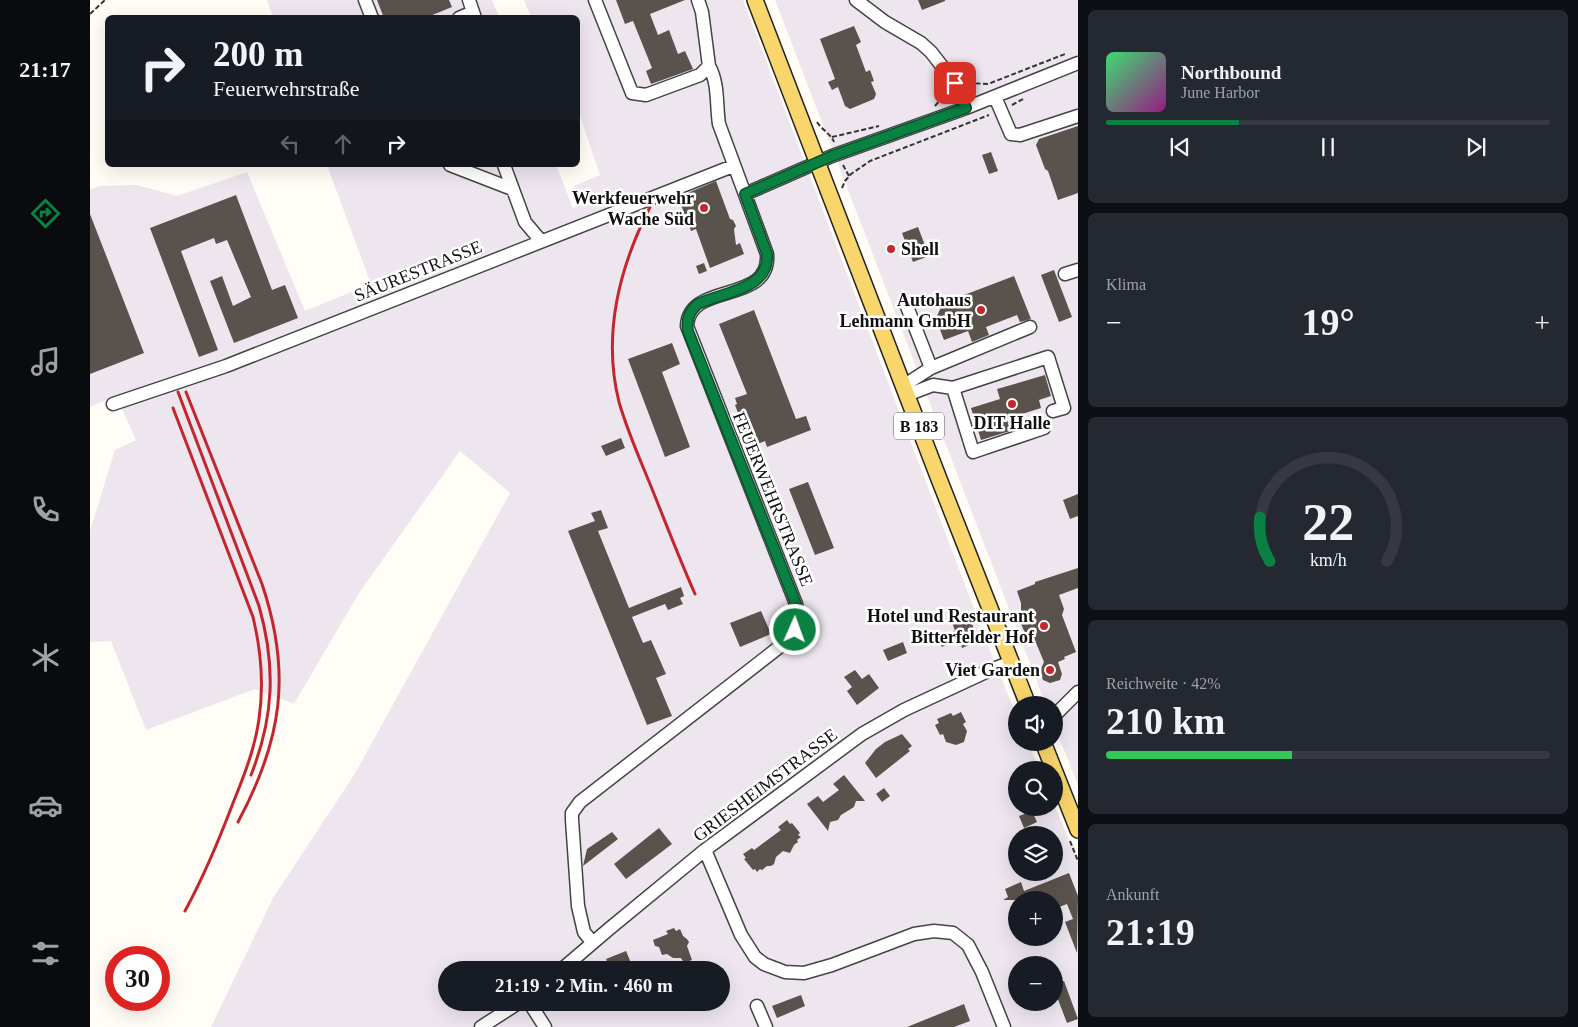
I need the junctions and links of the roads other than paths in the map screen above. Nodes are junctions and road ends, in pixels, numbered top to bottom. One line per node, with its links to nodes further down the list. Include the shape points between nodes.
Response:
1 (365, 0): 6 (street)
2 (595, 0): 8 (street, via 632,93 646,95 700,75)
3 (698, 0): 8 (street)
4 (755, 0): 12 (main road, B 183)
5 (856, 0): 10 (street, via 921,43 957,87)
6 (371, 15)
7 (1074, 58): 9 (street)
8 (709, 66): 13 (street, via 717,91 719,124)
9 (994, 97): 10 (street); 11 (street, via 1011,134 1015,136)
10 (966, 108): 12 (street)
11 (1078, 116)
12 (817, 163): 17 (street); 25 (main road, B 183)
13 (733, 166): 17 (street); 18 (street, SÄURESTRASSE)
14 (455, 167): 16 (street)
15 (505, 167): 16 (street)
16 (512, 189): 18 (street, via 524,222)
17 (745, 194): 36 (street, FEUERWEHRSTRASSE, via 767,254 764,272 752,283 698,304 690,312 687,326 796,604 798,623 787,641 575,808 572,820 578,906 584,932)
18 (540, 241): 26 (street, SÄURESTRASSE, via 226,366)
19 (1078, 270): 20 (street)
20 (1065, 274)
21 (906, 304): 23 (street)
22 (1030, 327): 23 (street)
23 (930, 368): 25 (street)
24 (953, 388): 25 (street, via 933,385); 27 (street, via 1048,357 1064,408); 28 (street, via 973,452)
25 (905, 391): 29 (main road, B 183)
26 (113, 404)
27 (1053, 411)
28 (1044, 428)
29 (1011, 662): 31 (main road, B 183); 35 (street, GRIESHEIMSTRASSE, via 874,726)
30 (1078, 692): 32 (street)
31 (1024, 696)
32 (1063, 707)
33 (1047, 751): 34 (main road)
34 (1078, 830)
35 (705, 850): 36 (street, GRIESHEIMSTRASSE); 44 (street, via 741,935 764,964 785,972 804,973 914,934 953,933 968,945)
36 (592, 942): 37 (street, GRIESHEIMSTRASSE)
37 (571, 961)
38 (757, 1006): 43 (street)
39 (506, 1011): 41 (street)
40 (535, 1011): 42 (street)
41 (482, 1027)
42 (545, 1027)
43 (766, 1027)
44 (1004, 1027)

